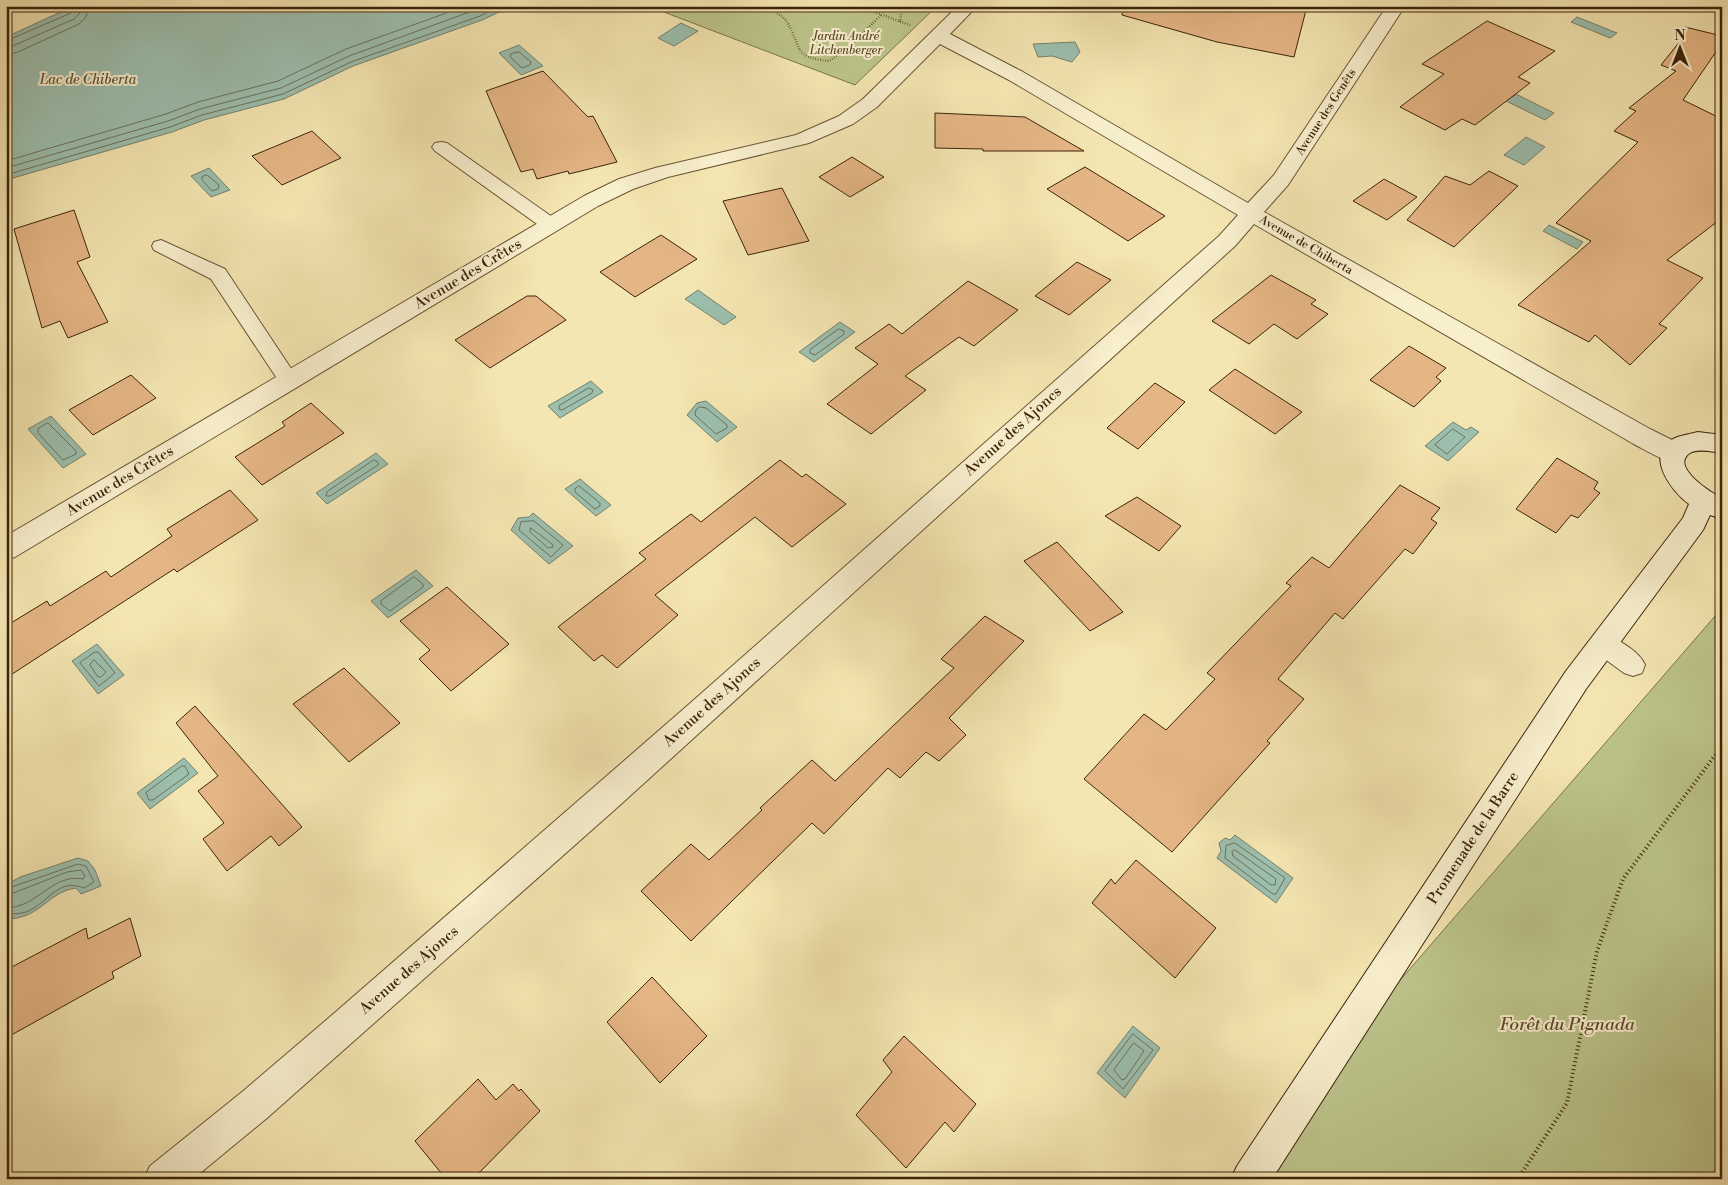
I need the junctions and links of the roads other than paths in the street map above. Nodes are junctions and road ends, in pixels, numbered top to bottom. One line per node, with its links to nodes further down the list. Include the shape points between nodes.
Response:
1 (968, 6): 3 (street, Avenue des Crêtes)
2 (1396, 6): 5 (street, Avenue des Genêts, via 1282,180)
3 (939, 36): 5 (street, Avenue de Chiberta, via 1016,76); 6 (street, Avenue des Crêtes, via 870,103 846,120 802,139 662,172 626,184)
4 (441, 147): 6 (lane)
5 (1250, 213): 10 (street, Avenue de Chiberta); 15 (street, Avenue des Ajoncs, via 1227,242 614,789 238,1121)
6 (551, 224): 8 (street, Avenue des Crêtes)
7 (161, 246): 8 (lane, via 218,274)
8 (289, 381): 12 (street, Avenue des Crêtes)
9 (1722, 444): 10 (street, via 1692,443)
10 (1674, 453): 11 (street, via 1672,460 1676,477 1692,495)
11 (1712, 506): 13 (street, Promenade de la Barre, via 1694,523)
12 (6, 549)
13 (1603, 644): 14 (lane); 16 (street, Promenade de la Barre, via 1576,680)
14 (1633, 665)
15 (163, 1179)
16 (1250, 1179)

